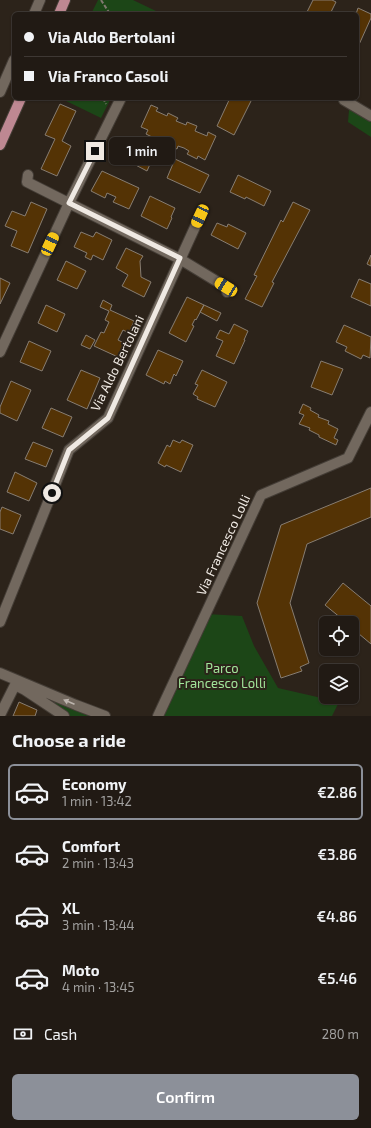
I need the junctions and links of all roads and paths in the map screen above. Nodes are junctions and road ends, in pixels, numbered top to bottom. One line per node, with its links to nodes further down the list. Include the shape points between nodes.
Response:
1 (40, 0): 4 (street)
2 (66, 0): 5 (main road)
3 (101, 0): 6 (path)
4 (35, 12)
5 (60, 12)
6 (109, 12)
7 (12, 65): 8 (street)
8 (0, 92)
9 (20, 100): 13 (main road)
10 (120, 100): 15 (street)
11 (344, 100): 12 (street)
12 (371, 116)
13 (0, 145)
14 (28, 176): 15 (street, via 27,182)
15 (69, 203): 17 (street); 19 (street)
16 (200, 216): 17 (street, Via Aldo Bertolani)
17 (180, 258): 18 (street, via 226,287); 21 (street, Via Aldo Bertolani, via 108,418 69,450)
18 (227, 292)
19 (0, 352)
20 (371, 412): 28 (street, Via Francesco Lolli, via 348,458 261,495)
21 (0, 622)
22 (0, 673): 27 (street, one-way to 22)
23 (0, 676): 24 (street)
24 (15, 685): 25 (street); 26 (street)
25 (0, 715)
26 (64, 716)
27 (105, 716)
28 (158, 716)

